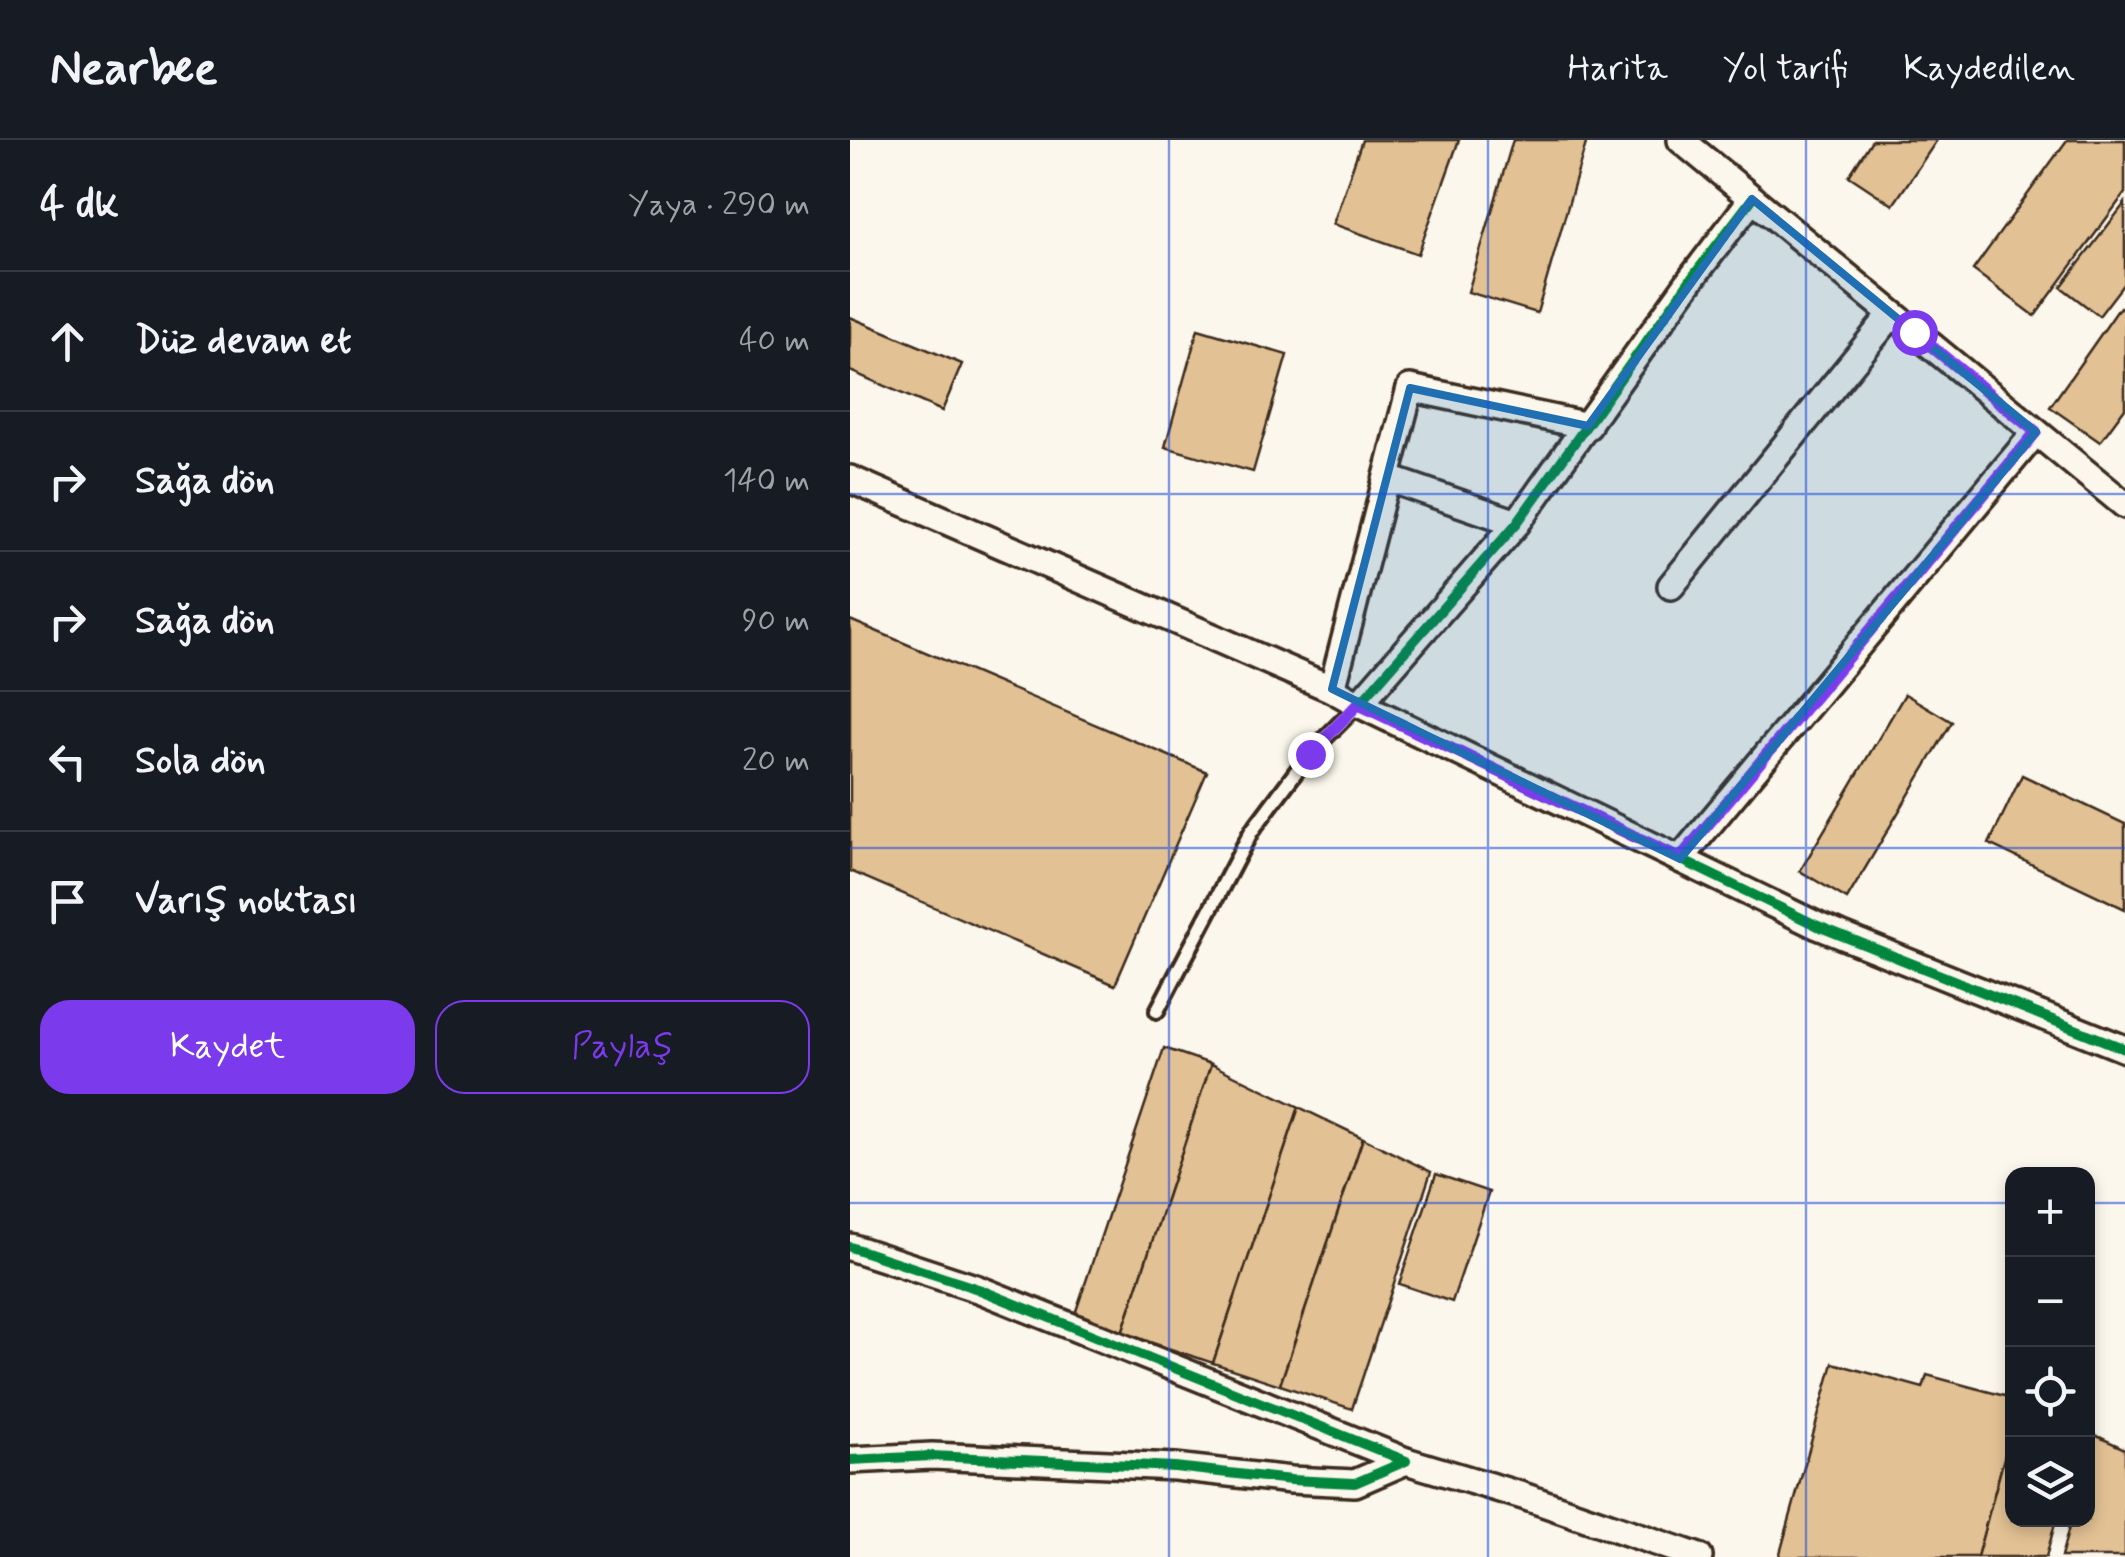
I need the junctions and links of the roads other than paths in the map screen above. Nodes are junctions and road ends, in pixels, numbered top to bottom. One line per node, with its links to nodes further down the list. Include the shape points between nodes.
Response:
1 (1680, 140): 2 (street)
2 (1752, 199): 3 (street); 4 (street)
3 (1892, 314): 5 (street); 10 (street)
4 (1588, 426): 6 (street, via 1410,388); 9 (street)
5 (2036, 432): 8 (street); 13 (street)
6 (1387, 478): 9 (street); 11 (street)
7 (850, 479): 11 (street)
8 (2125, 505)
9 (1517, 524): 12 (street)
10 (1671, 586)
11 (1332, 690): 12 (street)
12 (1358, 704): 13 (street); 14 (lane, via 1251,832)
13 (1680, 858): 15 (street, via 1818,926)
14 (1157, 1012)
15 (2125, 1049)
16 (850, 1247): 18 (street, via 978,1289)
17 (850, 1460): 18 (street, via 1070,1462 1355,1482)
18 (1406, 1461): 19 (street)
19 (1699, 1557)

